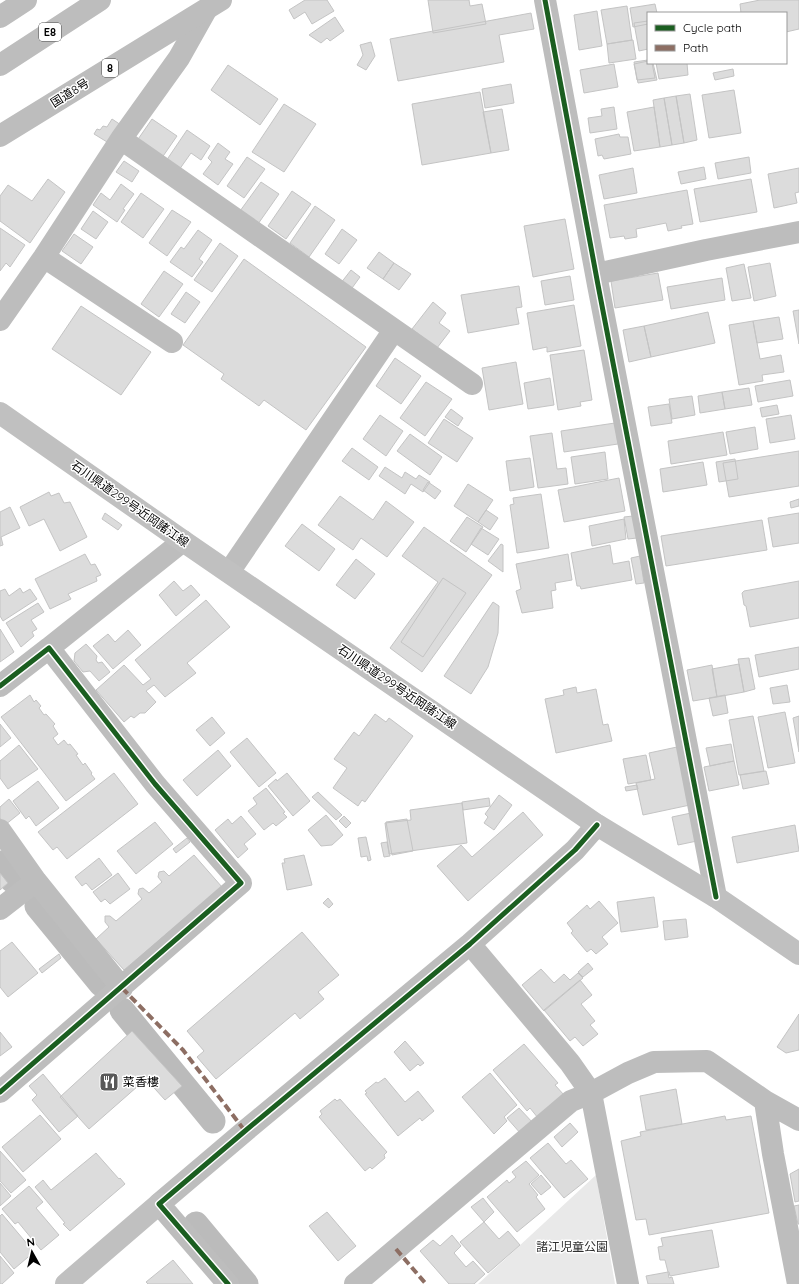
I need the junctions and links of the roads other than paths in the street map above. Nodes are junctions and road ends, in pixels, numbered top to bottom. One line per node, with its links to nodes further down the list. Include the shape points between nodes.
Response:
1 (26, 0): 5 (main road)
2 (100, 0): 6 (main road, E8)
3 (545, 0): 11 (main road)
4 (213, 5): 7 (main road, 国道8号 / 8); 8 (main road)
5 (0, 17)
6 (0, 65)
7 (0, 136)
8 (121, 139): 10 (main road); 13 (main road)
9 (799, 232): 11 (main road)
10 (44, 257): 12 (main road); 14 (main road)
11 (596, 274): 24 (main road)
12 (0, 320)
13 (394, 330): 15 (main road); 18 (main road)
14 (172, 342)
15 (472, 384)
16 (0, 413): 17 (main road, 石川県道299号近岡諸江線)
17 (184, 541): 18 (main road, 石川県道299号近岡諸江線); 19 (main road)
18 (229, 572): 21 (main road, 石川県道299号近岡諸江線)
19 (49, 648): 20 (main road); 28 (main road, via 155,784 241,883)
20 (0, 686)
21 (597, 825): 24 (main road, 石川県道299号近岡諸江線); 26 (main road, via 575,850)
22 (0, 830): 23 (main road)
23 (36, 881): 25 (main road); 28 (main road)
24 (716, 896): 27 (main road, 石川県道299号近岡諸江線)
25 (0, 909)
26 (470, 944): 30 (main road, via 570,1063); 33 (main road)
27 (799, 954)
28 (122, 988): 29 (main road)
29 (0, 1092)
30 (591, 1094): 31 (main road, via 654,1062 707,1060); 36 (main road, via 571,1100); 37 (main road)
31 (765, 1101): 32 (main road); 38 (main road)
32 (799, 1120)
33 (159, 1204): 34 (main road); 35 (main road)
34 (66, 1284)
35 (228, 1284)
36 (355, 1284)
37 (628, 1284)
38 (798, 1284)

